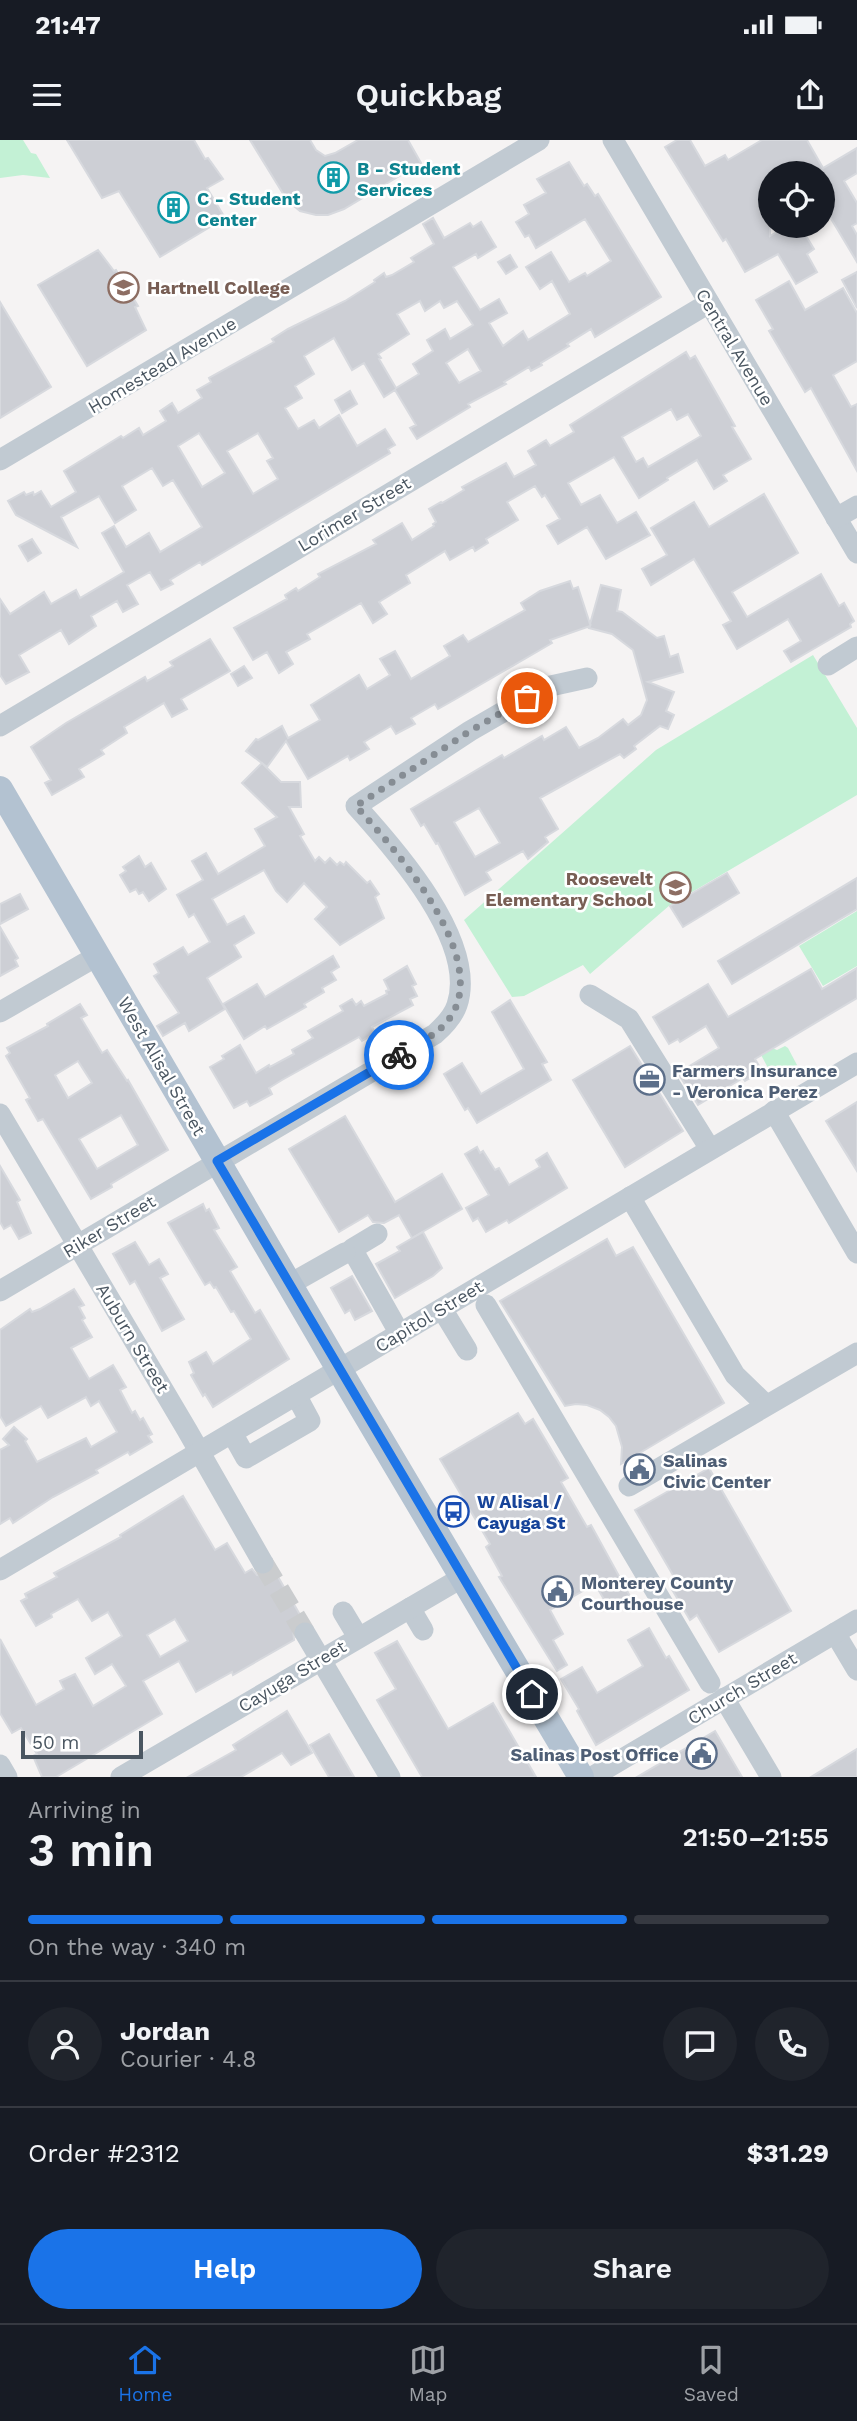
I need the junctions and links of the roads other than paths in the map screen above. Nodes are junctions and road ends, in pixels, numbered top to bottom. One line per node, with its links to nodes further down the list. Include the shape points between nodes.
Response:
1 (539, 140): 4 (street, Homestead Avenue)
2 (613, 140): 3 (street, Central Avenue)
3 (709, 303): 6 (street, Central Avenue); 11 (street, Lorimer Street)
4 (0, 460)
5 (857, 506): 6 (street)
6 (836, 518): 7 (street, Central Avenue)
7 (857, 553)
8 (857, 647): 9 (street)
9 (828, 665)
10 (587, 678): 20 (street, Riker Street, via 545,687 356,806 405,864 450,935 460,971 457,1005 435,1034)
11 (0, 726)
12 (0, 789): 13 (main road, West Alisal Street)
13 (97, 956): 15 (street); 20 (main road, West Alisal Street)
14 (590, 995): 19 (street, via 629,1019)
15 (0, 1012)
16 (857, 1063): 17 (street, Capitol Street)
17 (774, 1111): 19 (street, Capitol Street); 25 (street)
18 (0, 1114): 23 (street, Auburn Street)
19 (710, 1149): 21 (street, Capitol Street)
20 (217, 1161): 23 (street, Riker Street); 26 (main road, West Alisal Street)
21 (630, 1197): 29 (street, Capitol Street); 35 (street, via 735,1375)
22 (377, 1234): 30 (street, via 352,1249)
23 (78, 1245): 27 (street, Riker Street); 37 (street, Auburn Street)
24 (345, 1253): 26 (street)
25 (857, 1253)
26 (290, 1284): 33 (main road, West Alisal Street)
27 (0, 1291)
28 (486, 1305): 49 (street)
29 (442, 1309): 30 (street, Capitol Street); 31 (street)
30 (400, 1334): 33 (street, Capitol Street)
31 (467, 1350)
32 (857, 1353): 35 (street)
33 (340, 1369): 34 (street, Capitol Street); 41 (main road, West Alisal Street)
34 (296, 1395): 36 (street, Capitol Street); 36 (street, via 310,1421 246,1458)
35 (766, 1405): 38 (street)
36 (232, 1433): 37 (street, Capitol Street)
37 (200, 1452): 39 (street, Auburn Street); 40 (street, Capitol Street)
38 (629, 1486)
39 (262, 1563)
40 (0, 1570)
41 (463, 1577): 46 (street, Cayuga Street, via 416,1618); 54 (main road, West Alisal Street)
42 (343, 1612): 46 (street)
43 (857, 1620): 45 (street, Church Street)
44 (305, 1633): 47 (street)
45 (835, 1633): 48 (street); 49 (street, Church Street)
46 (358, 1637): 47 (street, Cayuga Street)
47 (320, 1659): 52 (street, Cayuga Street); 53 (street)
48 (857, 1670)
49 (717, 1691): 55 (street, Church Street); 56 (street)
50 (0, 1765): 51 (street)
51 (7, 1777)
52 (121, 1777)
53 (390, 1777)
54 (581, 1777)
55 (592, 1777)
56 (771, 1777)

